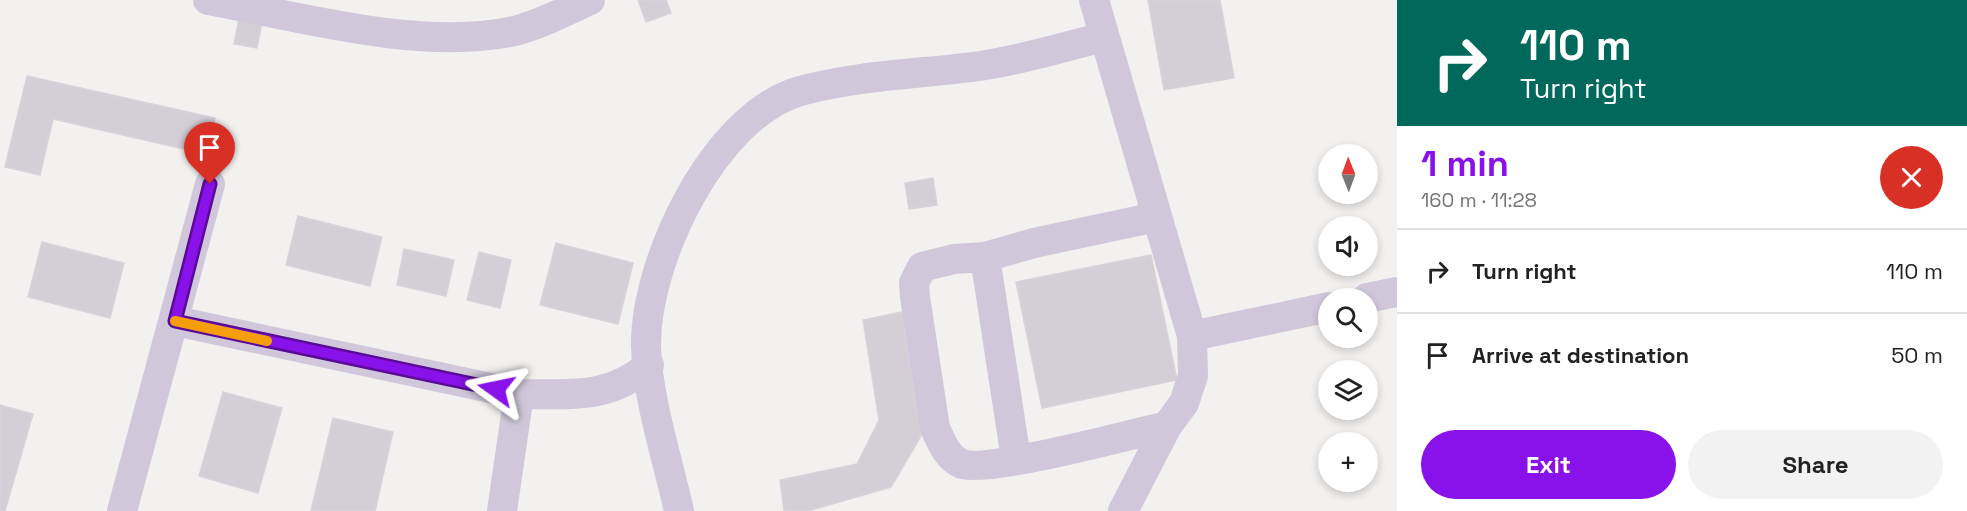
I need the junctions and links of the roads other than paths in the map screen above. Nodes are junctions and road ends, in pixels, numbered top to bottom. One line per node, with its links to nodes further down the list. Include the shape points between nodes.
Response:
1 (208, 0): 2 (street, via 399,35 465,36 511,32)
2 (590, 0)
3 (1094, 0): 4 (street)
4 (1104, 38): 6 (street); 13 (street, via 984,65 812,89 769,104 744,124 714,162 674,232 647,318)
5 (210, 184): 11 (street)
6 (1155, 217): 7 (street); 12 (street)
7 (985, 257): 16 (street); 16 (street, via 922,267 914,283 935,428 942,445 962,464)
8 (1397, 292): 9 (street)
9 (1378, 296)
10 (1318, 309): 12 (street)
11 (175, 321): 14 (street); 17 (street)
12 (1192, 336): 15 (street, via 1190,389)
13 (648, 365): 14 (street, via 614,388 575,394); 19 (street)
14 (519, 394): 18 (street)
15 (1167, 426): 16 (street); 20 (street)
16 (1016, 459)
17 (122, 511)
18 (502, 511)
19 (679, 511)
20 (1123, 511)

